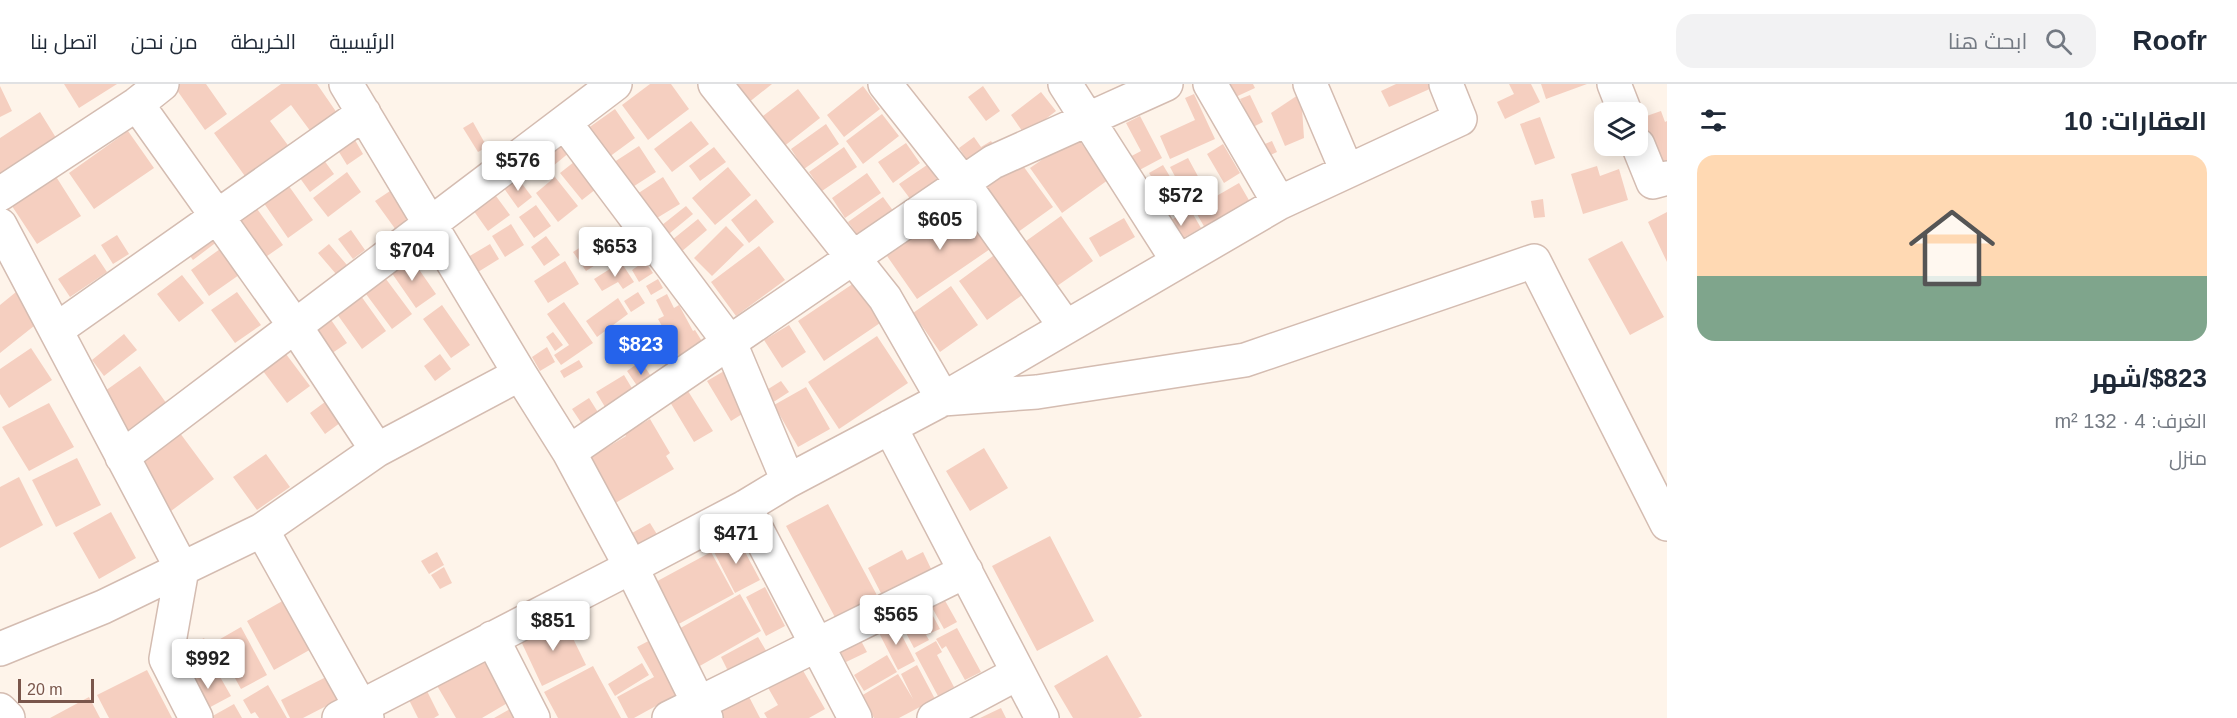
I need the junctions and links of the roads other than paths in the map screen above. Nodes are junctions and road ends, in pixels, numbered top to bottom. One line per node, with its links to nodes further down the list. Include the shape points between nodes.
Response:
1 (162, 84): 13 (street)
2 (346, 84): 14 (street)
3 (615, 84): 16 (street)
4 (715, 84): 26 (street)
5 (885, 84): 20 (street)
6 (1065, 84): 15 (street)
7 (1166, 84): 15 (street)
8 (1210, 84): 22 (street)
9 (1310, 84): 18 (street)
10 (1446, 84): 18 (street, via 1460,119)
11 (1614, 84): 12 (street)
12 (1621, 102)
13 (137, 104): 21 (street); 23 (street)
14 (364, 113): 23 (street); 24 (street)
15 (1088, 119): 20 (street, via 993,162); 27 (street)
16 (564, 123): 24 (street); 31 (street)
17 (1642, 156): 19 (street, via 1653,182)
18 (1347, 171): 22 (street)
19 (1667, 178)
20 (963, 183): 26 (street); 29 (street)
21 (0, 194)
22 (1279, 203): 27 (street)
23 (216, 216): 28 (street); 30 (street)
24 (430, 224): 28 (street); 32 (street)
25 (0, 225): 30 (street)
26 (854, 258): 31 (street); 33 (street, via 885,297)
27 (1178, 261): 29 (street)
28 (295, 326): 35 (street); 37 (street)
29 (1065, 326): 33 (street)
30 (56, 330): 37 (street)
31 (730, 343): 36 (street); 38 (street)
32 (520, 374): 35 (street); 36 (street)
33 (943, 399): 34 (street); 40 (street, via 1037,392 1245,360 1534,261)
34 (890, 427): 38 (street); 44 (street)
35 (377, 450): 41 (street)
36 (569, 452): 42 (street)
37 (122, 457): 43 (street)
38 (788, 481): 39 (street)
39 (745, 507): 42 (street); 46 (street)
40 (1667, 524)
41 (262, 530): 43 (street); 51 (street)
42 (631, 567): 45 (street); 50 (street)
43 (182, 569): 47 (street); 53 (street, via 166,659)
44 (966, 571): 46 (street); 48 (street)
45 (492, 638): 51 (street); 54 (street)
46 (817, 645): 50 (street); 56 (street)
47 (0, 649)
48 (1018, 673): 57 (street); 58 (street)
49 (0, 710): 52 (street)
50 (702, 710): 55 (street)
51 (356, 714)
52 (8, 718)
53 (196, 718)
54 (533, 718)
55 (669, 718)
56 (855, 718)
57 (934, 718)
58 (1042, 718)

